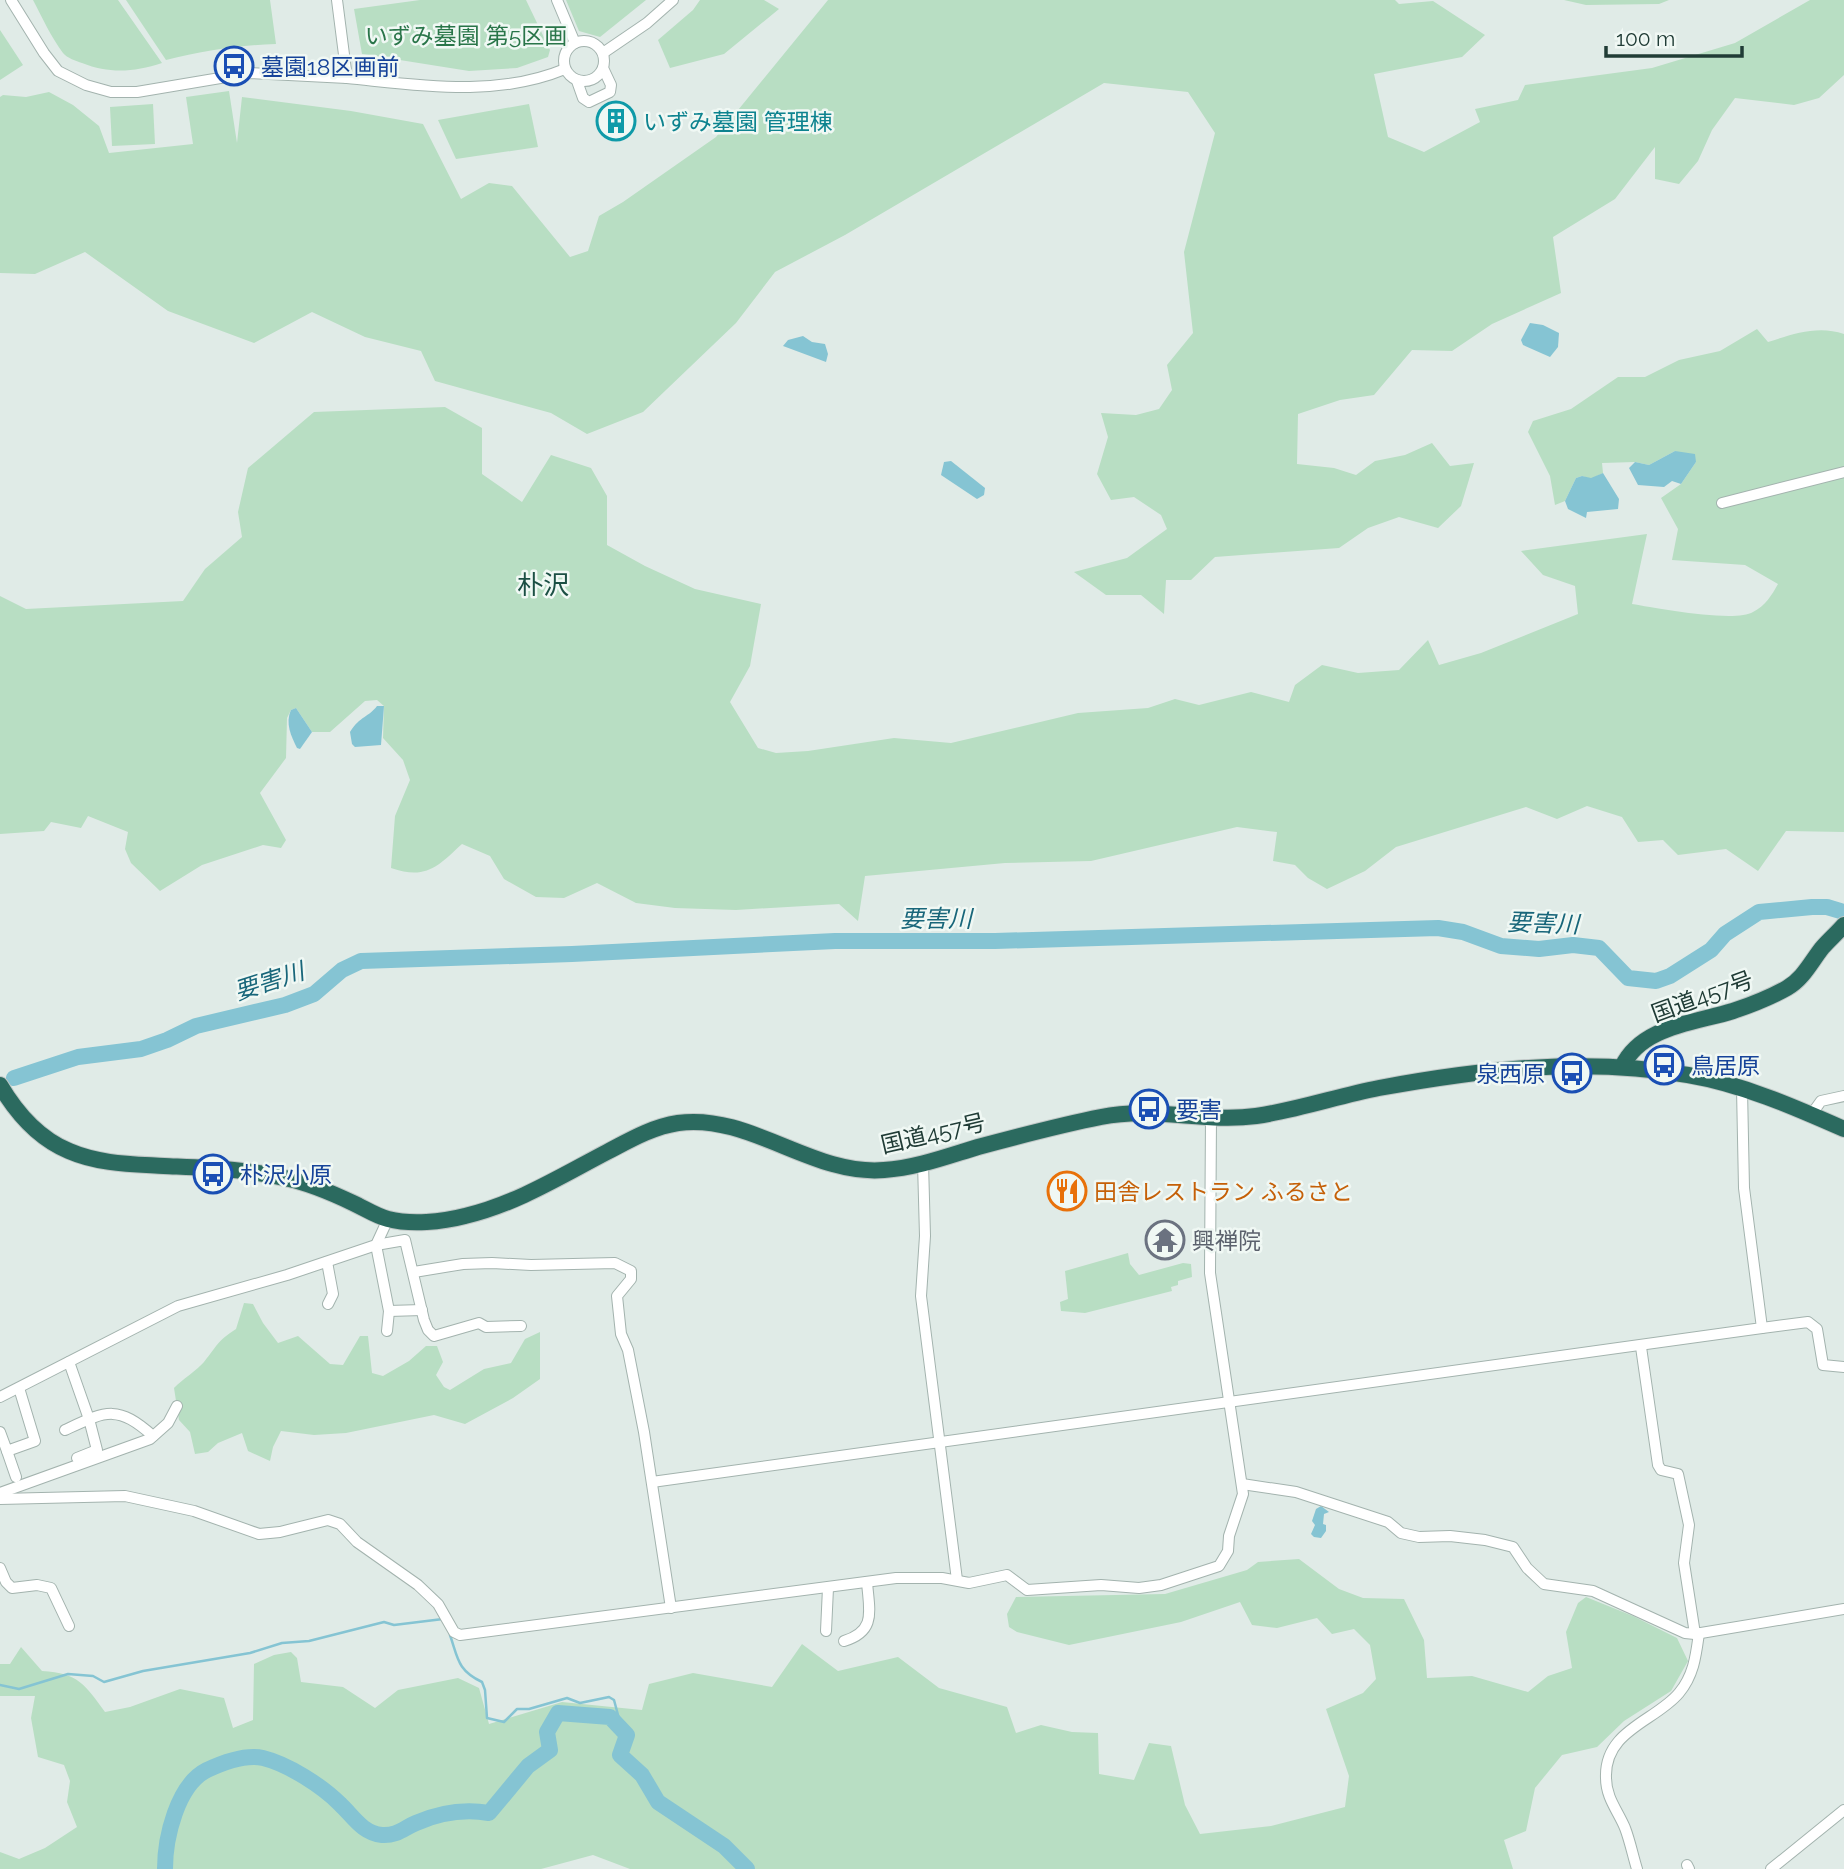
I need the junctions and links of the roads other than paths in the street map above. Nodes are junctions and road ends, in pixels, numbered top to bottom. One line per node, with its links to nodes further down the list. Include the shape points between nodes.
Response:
1 (11, 0): 9 (street, via 58,71 111,92 137,92 250,73)
2 (337, 0): 9 (street)
3 (557, 0): 5 (street)
4 (673, 0): 6 (street)
5 (575, 43): 6 (street, via 594,43); 8 (street, via 566,51)
6 (603, 53): 7 (street)
7 (603, 68): 10 (street, via 592,80); 10 (street, via 610,92 589,102)
8 (565, 69): 9 (street, via 529,81 458,89); 10 (street)
9 (347, 78)
10 (577, 81)
11 (1844, 472): 12 (street)
12 (1722, 503)
13 (1844, 925): 14 (highway, 国道457号, via 1788,987 1735,1010 1660,1032 1639,1045)
14 (1622, 1067): 16 (highway, via 1689,1075); 19 (highway, 国道457号, via 1552,1065 1457,1076 1249,1117)
15 (0, 1085): 22 (highway, 国道457号, via 27,1123 74,1154 106,1163 289,1178 321,1187)
16 (1742, 1089): 18 (highway); 30 (street, via 1744,1188)
17 (1844, 1096): 18 (street, via 1821,1101)
18 (1811, 1115): 20 (highway)
19 (1211, 1117): 21 (highway, 国道457号, via 1142,1112 1106,1115); 37 (street, via 1210,1273)
20 (1844, 1129)
21 (923, 1163): 22 (highway, 国道457号, via 860,1170 734,1128 681,1122 652,1128 498,1206 439,1221); 43 (street, via 925,1236 920,1296)
22 (388, 1219): 23 (street)
23 (376, 1245): 24 (street); 25 (street, via 405,1240); 28 (street)
24 (327, 1262): 26 (street, via 333,1294); 33 (street, via 178,1306)
25 (414, 1272): 27 (street); 47 (street, via 483,1263 615,1262 628,1267 632,1276 617,1296 618,1314)
26 (328, 1304)
27 (422, 1310): 28 (street); 29 (street, via 434,1336 479,1323 486,1328)
28 (389, 1311): 31 (street)
29 (521, 1326)
30 (1762, 1328): 32 (street); 34 (street, via 1808,1322 1817,1329 1823,1365)
31 (387, 1331)
32 (1641, 1346): 37 (street); 59 (street, via 1658,1465 1678,1474 1689,1525 1684,1563)
33 (69, 1362): 35 (street); 39 (street)
34 (1844, 1367)
35 (19, 1388): 36 (street); 44 (street, via 35,1441)
36 (0, 1396)
37 (1229, 1402): 43 (street); 48 (street)
38 (177, 1406): 42 (street)
39 (89, 1419): 40 (street); 42 (street, via 119,1412); 45 (street, via 97,1450)
40 (65, 1430)
41 (0, 1432): 44 (street)
42 (153, 1436): 49 (street)
43 (940, 1443): 47 (street); 52 (street)
44 (7, 1451): 46 (street)
45 (77, 1458)
46 (16, 1477)
47 (652, 1482): 55 (street)
48 (1242, 1484): 52 (street, via 1228,1550 1219,1566 1139,1588 1027,1590 1007,1575 969,1583); 59 (street, via 1296,1492 1388,1522 1401,1533 1513,1547 1544,1584 1593,1591 1675,1629)
49 (0, 1493)
50 (0, 1499): 55 (street, via 125,1496 194,1511 259,1534 328,1520 340,1524 357,1542 418,1585 460,1635)
51 (0, 1568): 57 (street, via 12,1588 51,1588)
52 (957, 1580): 53 (street)
53 (867, 1582): 54 (street); 60 (street, via 867,1626 860,1636)
54 (828, 1588): 55 (street); 58 (street)
55 (671, 1608)
56 (1844, 1609): 59 (street)
57 (69, 1626)
58 (826, 1631)
59 (1697, 1634): 62 (street, via 1696,1659 1678,1695 1622,1737 1610,1755 1605,1777 1608,1796 1625,1829)
60 (844, 1641)
61 (1844, 1810): 63 (street)
62 (1637, 1869)
63 (1771, 1869)

